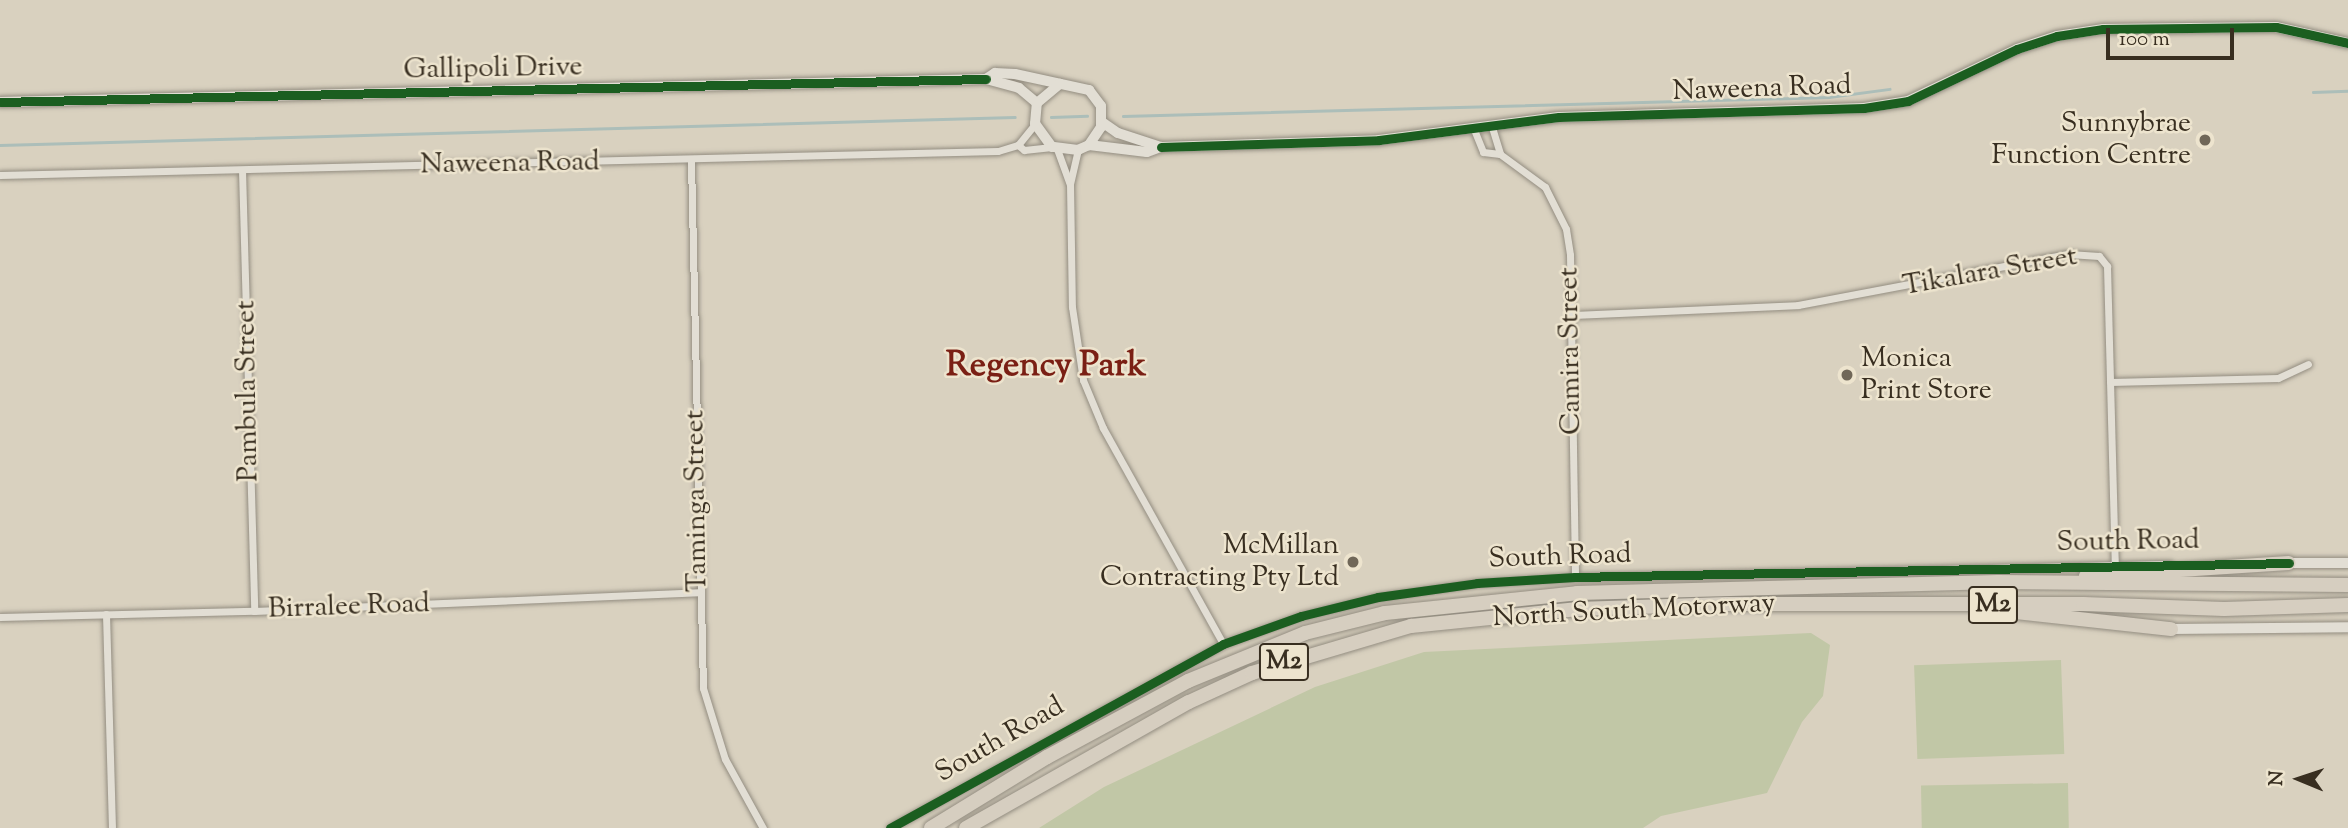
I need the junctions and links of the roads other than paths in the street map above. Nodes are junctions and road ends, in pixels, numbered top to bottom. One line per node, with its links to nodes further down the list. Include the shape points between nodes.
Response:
1 (2348, 43): 8 (street, Naweena Road, via 2308,30 2276,27 2103,29 2017,49 1931,92 1887,105 1559,117)
2 (986, 79): 3 (street, Gallipoli Drive, via 995,73 1015,74); 4 (street, Gallipoli Drive); 5 (street, Gallipoli Drive, via 1018,88)
3 (1060, 84): 5 (street); 6 (street, via 1089,90 1101,106)
4 (0, 102)
5 (1037, 103): 7 (street)
6 (1102, 122): 11 (street); 12 (street, Naweena Road, via 1118,133)
7 (1035, 124): 10 (street); 13 (street)
8 (1491, 124): 9 (street, Naweena Road); 15 (street)
9 (1473, 127): 12 (street, Naweena Road, via 1379,140); 15 (street, Camira Street, via 1479,149)
10 (1018, 145): 13 (street, Naweena Road, via 1024,150); 16 (street, Naweena Road, via 998,151)
11 (1089, 145): 12 (street, Naweena Road, via 1147,152); 14 (street)
12 (1161, 147)
13 (1055, 148): 14 (street); 19 (street)
14 (1078, 150): 19 (street)
15 (1500, 154): 20 (street, Camira Street, via 1535,176 1558,205 1570,255)
16 (691, 160): 17 (street, Naweena Road); 29 (street, Taminga Street)
17 (242, 170): 18 (street, Naweena Road); 32 (street, Pambula Street)
18 (0, 175)
19 (1070, 184): 37 (street, via 1072,307 1083,380 1098,418)
20 (1571, 315): 22 (street, Tikalara Street, via 1798,305 2089,254 2099,256 2107,266); 26 (street, Camira Street)
21 (2308, 364): 22 (street, via 2278,379)
22 (2110, 382): 25 (street, Tikalara Street)
23 (2289, 563): 24 (street, South Road); 25 (street, South Road); 27 (highway)
24 (2348, 563)
25 (2115, 564): 26 (street, South Road)
26 (1574, 578): 37 (street, South Road, via 1391,594 1301,616)
27 (1998, 582): 28 (highway, North South Motorway / M2); 38 (highway, North South Motorway / M2, via 1577,593 1385,613 1305,633 1188,681 1047,757)
28 (2348, 584)
29 (699, 592): 32 (street, Birralee Road); 40 (street, Taminga Street, via 703,688 711,726)
30 (1968, 605): 31 (highway, North South Motorway / M2, via 2224,609); 36 (highway, M2); 42 (highway, North South Motorway / M2, via 1578,609 1411,626 1252,673 1189,702)
31 (2348, 605)
32 (254, 611): 33 (street, Birralee Road)
33 (106, 614): 34 (street, Birralee Road); 39 (street)
34 (0, 617)
35 (2348, 627): 36 (street, M2)
36 (2171, 629)
37 (1223, 644): 41 (street, South Road)
38 (931, 827)
39 (112, 828)
40 (763, 828)
41 (890, 828)
42 (966, 828)

